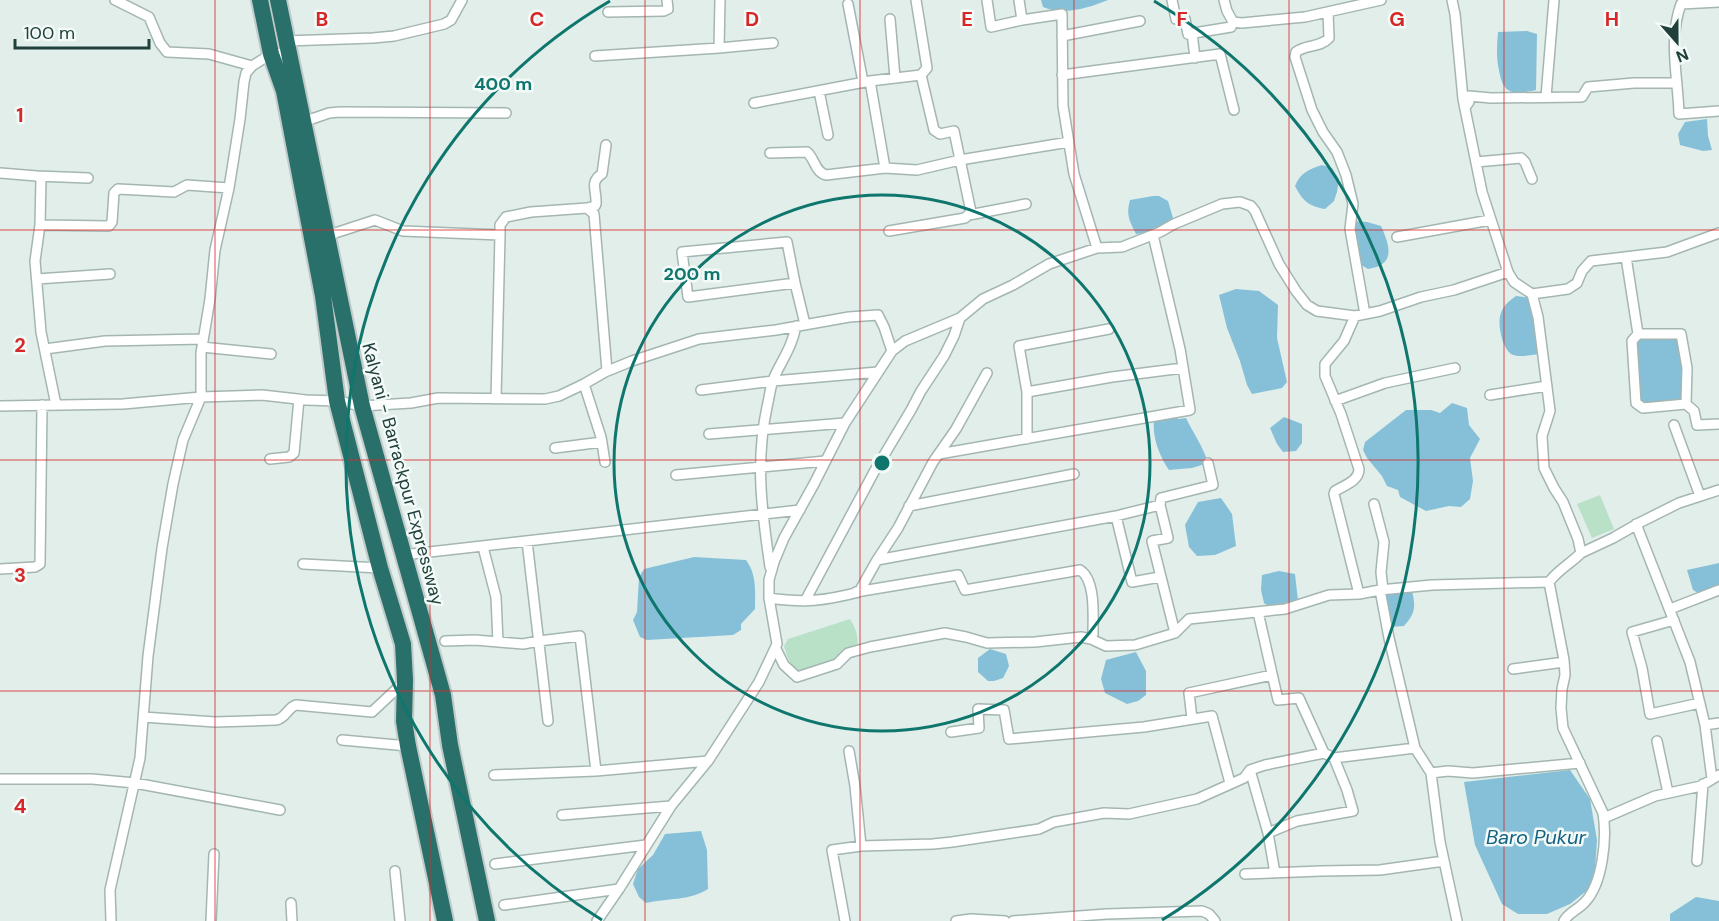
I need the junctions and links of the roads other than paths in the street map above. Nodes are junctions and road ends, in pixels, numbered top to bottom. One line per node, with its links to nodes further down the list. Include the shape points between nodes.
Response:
1 (115, 0): 32 (street, via 149,17 167,52 209,54)
2 (260, 0): 29 (highway)
3 (278, 0): 27 (highway, Kalyani - Barrackpur Expressway)
4 (462, 0): 27 (street, via 451,20 444,24 384,37)
5 (667, 0): 18 (street, via 668,9 664,11)
6 (720, 0): 28 (street)
7 (916, 0): 33 (street, via 927,68)
8 (987, 0): 21 (street, via 991,27)
9 (1019, 0): 21 (street)
10 (1172, 0): 24 (street, via 1176,19 1185,19 1188,34)
11 (1224, 0): 23 (street)
12 (1381, 0): 19 (street)
13 (1452, 0): 41 (street)
14 (1554, 0): 39 (street)
15 (1681, 2): 16 (street); 37 (street, via 1674,39)
16 (1719, 2)
17 (848, 4): 36 (street)
18 (608, 12)
19 (1328, 12): 23 (street); 76 (street, via 1327,41 1300,49 1295,57 1312,110 1346,175 1353,204 1350,229)
20 (890, 19): 35 (street)
21 (1022, 20): 25 (street, via 1062,14)
22 (1140, 21): 25 (street)
23 (1233, 22): 24 (street, via 1231,27)
24 (1192, 33): 31 (street)
25 (1062, 36): 34 (street)
26 (773, 43): 28 (street)
27 (287, 47): 29 (street); 45 (highway, Kalyani - Barrackpur Expressway)
28 (719, 48): 30 (street)
29 (271, 54): 32 (street); 100 (highway, via 284,91 323,296)
30 (595, 56)
31 (1195, 58): 34 (street); 42 (street, via 1220,54)
32 (252, 66): 57 (street, via 244,82)
33 (921, 75): 35 (street); 50 (street, via 934,130 940,134 954,130)
34 (1062, 75): 47 (street)
35 (895, 78): 36 (street)
36 (866, 82): 38 (street); 52 (street)
37 (1677, 83): 39 (street, via 1588,87 1582,97); 43 (street, via 1679,114)
38 (819, 91): 40 (street); 46 (street)
39 (1546, 97): 41 (street, via 1469,96)
40 (754, 103)
41 (1465, 107): 51 (street)
42 (1234, 110)
43 (1719, 112)
44 (506, 113): 45 (street, via 340,112)
45 (303, 122): 67 (highway, Kalyani - Barrackpur Expressway)
46 (828, 135)
47 (1069, 142): 50 (street); 69 (street, via 1074,174)
48 (606, 145): 59 (street, via 602,174 594,181 596,204)
49 (770, 153): 52 (street, via 810,153 819,171 826,175)
50 (960, 160): 52 (street, via 917,170); 60 (street)
51 (1476, 162): 56 (street, via 1521,158); 61 (street)
52 (885, 168)
53 (0, 173): 54 (street)
54 (37, 176): 55 (street); 62 (street, via 42,182)
55 (88, 178)
56 (1532, 179)
57 (229, 189): 62 (street, via 187,185 174,192 118,189 109,226); 81 (street, via 215,250)
58 (1026, 204): 60 (street)
59 (587, 208): 65 (street, via 506,217 500,225); 87 (street, via 594,214)
60 (969, 215): 63 (street)
61 (1490, 220): 68 (street); 71 (street)
62 (40, 225): 73 (street, via 34,256)
63 (889, 231)
64 (1719, 233): 70 (street, via 1667,252)
65 (500, 235): 67 (street, via 403,231 375,220); 98 (street)
66 (1153, 235): 69 (street, via 1122,247); 76 (street, via 1222,204 1247,203 1255,211 1279,264 1307,305 1317,311); 85 (street)
67 (326, 236): 105 (highway, Kalyani - Barrackpur Expressway)
68 (1397, 237)
69 (1097, 248): 77 (street, via 1049,264 983,299)
70 (1626, 257): 75 (street, via 1591,261 1577,283 1568,289); 80 (street)
71 (1508, 272): 75 (street, via 1514,282); 76 (street)
72 (110, 274): 73 (street)
73 (37, 279): 82 (street)
74 (795, 283): 74 (street, via 787,242 682,252 688,297); 78 (street)
75 (1532, 294): 92 (street)
76 (1360, 315): 99 (street, via 1325,364 1325,376)
77 (960, 318): 83 (street, via 904,341); 147 (street, via 944,357 874,472)
78 (801, 325): 83 (street, via 878,315); 87 (street, via 699,339); 90 (street)
79 (1109, 329): 94 (street, via 1019,346)
80 (1638, 334): 101 (street, via 1681,334 1687,368); 101 (street, via 1632,341 1636,403 1643,408)
81 (203, 343): 82 (street, via 105,341); 84 (street); 96 (street)
82 (45, 349): 103 (street)
83 (892, 351): 88 (street)
84 (271, 354)
85 (1183, 368): 94 (street); 111 (street, via 1190,410)
86 (1455, 368): 99 (street, via 1385,383)
87 (607, 371): 91 (street)
88 (878, 372): 90 (street); 106 (street)
89 (987, 372): 114 (street)
90 (773, 381): 93 (street); 109 (street)
91 (584, 384): 98 (street, via 545,399); 112 (street)
92 (1547, 386): 95 (street); 133 (street, via 1550,411 1542,436 1544,468 1563,502)
93 (701, 390)
94 (1027, 392): 111 (street)
95 (1490, 395)
96 (201, 397): 97 (street, via 262,395); 103 (street); 162 (street, via 183,440 173,484)
97 (299, 399): 100 (street); 115 (street, via 294,453)
98 (496, 399): 105 (street, via 438,398)
99 (1335, 400): 145 (street, via 1359,469 1357,478 1334,494)
100 (337, 401): 105 (street); 137 (highway)
101 (1686, 404): 107 (street, via 1694,411 1697,425)
102 (42, 405): 103 (street); 104 (street); 138 (street, via 40,564)
103 (56, 405)
104 (0, 406)
105 (362, 406): 134 (highway, Kalyani - Barrackpur Expressway)
106 (845, 423): 109 (street); 116 (street)
107 (1719, 424)
108 (1674, 425): 123 (street)
109 (762, 430): 110 (street); 119 (street)
110 (709, 434)
111 (1027, 439): 114 (street)
112 (602, 442): 113 (street); 117 (street)
113 (555, 448)
114 (939, 454): 126 (street)
115 (270, 459)
116 (825, 461): 119 (street); 127 (street)
117 (605, 462)
118 (1208, 463): 125 (street, via 1213,485 1161,498)
119 (759, 468): 121 (street); 128 (street)
120 (1074, 474): 126 (street)
121 (676, 475)
122 (1719, 490): 123 (street)
123 (1700, 496): 130 (street)
124 (1374, 504): 142 (street, via 1384,542)
125 (1160, 505): 129 (street); 140 (street, via 1168,538 1152,541)
126 (909, 506): 135 (street)
127 (800, 510): 128 (street); 139 (street)
128 (762, 513): 131 (street); 139 (street)
129 (1116, 516): 135 (street); 140 (street, via 1132,582)
130 (1636, 524): 133 (street); 148 (street)
131 (527, 541): 132 (street); 154 (street)
132 (483, 547): 134 (street); 155 (street, via 496,597)
133 (1581, 553): 141 (street)
134 (403, 555): 209 (highway, Kalyani - Barrackpur Expressway, via 443,695)
135 (877, 560): 144 (street)
136 (303, 564): 137 (street)
137 (380, 568): 160 (highway, via 403,644)
138 (0, 569)
139 (771, 570): 146 (street)
140 (1160, 576): 151 (street)
141 (1549, 582): 142 (street); 157 (street)
142 (1381, 590): 145 (street); 171 (street)
143 (1719, 590): 148 (street)
144 (856, 592): 147 (street); 152 (street, via 958,576 965,590 1080,570 1086,573 1092,598)
145 (1359, 594): 149 (street, via 1329,595 1284,609)
146 (769, 598): 147 (street); 156 (street)
147 (805, 601)
148 (1670, 609): 150 (street)
149 (1258, 612): 151 (street, via 1189,619); 159 (street)
150 (1674, 620): 161 (street); 161 (street, via 1632,632 1650,714)
151 (1175, 633): 152 (street, via 1135,645 1106,646)
152 (1091, 639): 156 (street, via 987,644 945,633 848,653 837,664 797,677 784,665)
153 (445, 641): 155 (street)
154 (539, 641): 155 (street); 164 (street); 178 (street, via 580,636)
155 (498, 642)
156 (776, 648): 175 (street)
157 (1564, 662): 158 (street); 176 (street, via 1563,728)
158 (1513, 669)
159 (1272, 675): 163 (street, via 1189,693); 173 (street, via 1278,700 1299,698)
160 (405, 680): 162 (street, via 372,712 296,705 276,720 215,722); 170 (highway)
161 (1700, 703): 166 (street)
162 (143, 717): 183 (street)
163 (1192, 719): 167 (street, via 1009,739 1004,710 978,709 980,728); 184 (street, via 1212,716)
164 (548, 721)
165 (1719, 723): 166 (street)
166 (1705, 725): 182 (street)
167 (951, 732)
168 (342, 740): 170 (street)
169 (1657, 741): 185 (street)
170 (408, 746): 208 (highway)
171 (1415, 748): 174 (street); 179 (street)
172 (849, 752): 192 (street)
173 (1324, 753): 174 (street); 177 (street)
174 (1334, 758): 190 (street, via 1353,811 1297,821)
175 (708, 761): 178 (street); 186 (street)
176 (1580, 763): 179 (street); 189 (street)
177 (1250, 770): 184 (street, via 1244,778); 190 (street)
178 (596, 771): 180 (street)
179 (1431, 773): 194 (street)
180 (494, 775)
181 (0, 779): 183 (street)
182 (1711, 780): 185 (street); 195 (street)
183 (135, 783): 187 (street); 204 (street, via 110,890)
184 (1230, 783): 192 (street, via 1197,799 1129,814 1104,813 1054,822 1040,829 952,842)
185 (1668, 793): 189 (street)
186 (671, 806): 188 (street); 191 (street)
187 (280, 810)
188 (562, 815)
189 (1604, 819): 217 (street, via 1601,867 1594,885 1586,902)
190 (1268, 833): 198 (street)
191 (646, 845): 196 (street); 200 (street)
192 (861, 846): 211 (street, via 832,850)
193 (214, 854): 205 (street)
194 (1444, 861): 198 (street, via 1380,870); 216 (street)
195 (1697, 861)
196 (495, 864)
197 (395, 871): 207 (street)
198 (1275, 873): 199 (street)
199 (1245, 874)
200 (619, 889): 202 (street); 210 (street)
201 (291, 903): 206 (street)
202 (504, 905)
203 (1091, 918): 214 (street); 215 (street, via 1202,911)
204 (111, 921)
205 (211, 921)
206 (292, 921)
207 (400, 921)
208 (445, 921)
209 (487, 921)
210 (597, 921)
211 (845, 921)
212 (956, 921): 213 (street)
213 (1005, 921)
214 (1013, 921)
215 (1215, 921)
216 (1457, 921)
217 (1564, 921)

